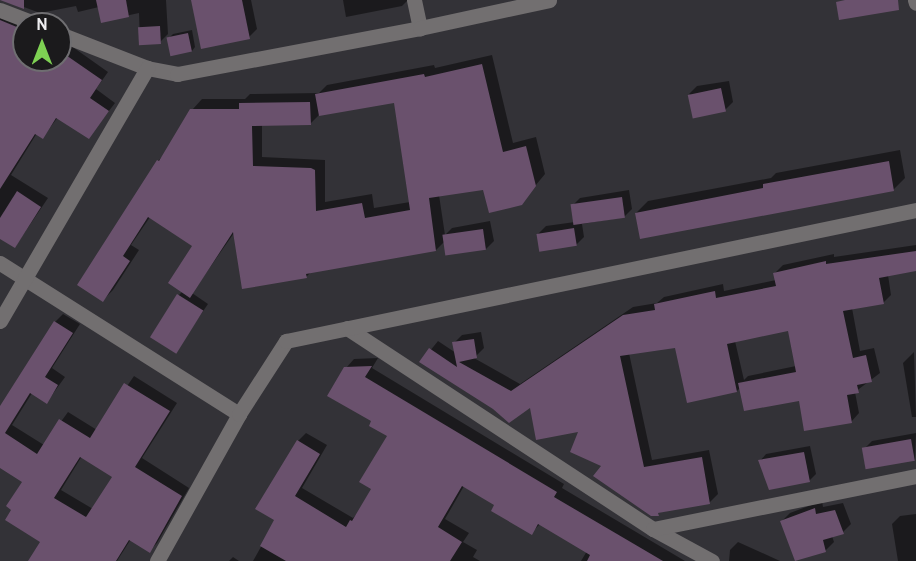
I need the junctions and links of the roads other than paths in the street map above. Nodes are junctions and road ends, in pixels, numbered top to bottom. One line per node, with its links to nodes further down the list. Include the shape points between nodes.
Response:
1 (414, 0): 3 (street)
2 (549, 0): 3 (street)
3 (420, 28): 5 (street, via 177,74)
4 (72, 39): 5 (street)
5 (147, 69): 8 (street)
6 (916, 210): 10 (street)
7 (0, 263): 8 (street)
8 (26, 280): 9 (street); 11 (street)
9 (0, 321)
10 (347, 328): 11 (street, via 286,341); 13 (street)
11 (239, 414): 14 (street)
12 (916, 476): 13 (street)
13 (653, 529): 15 (street)
14 (158, 561)
15 (712, 561)

